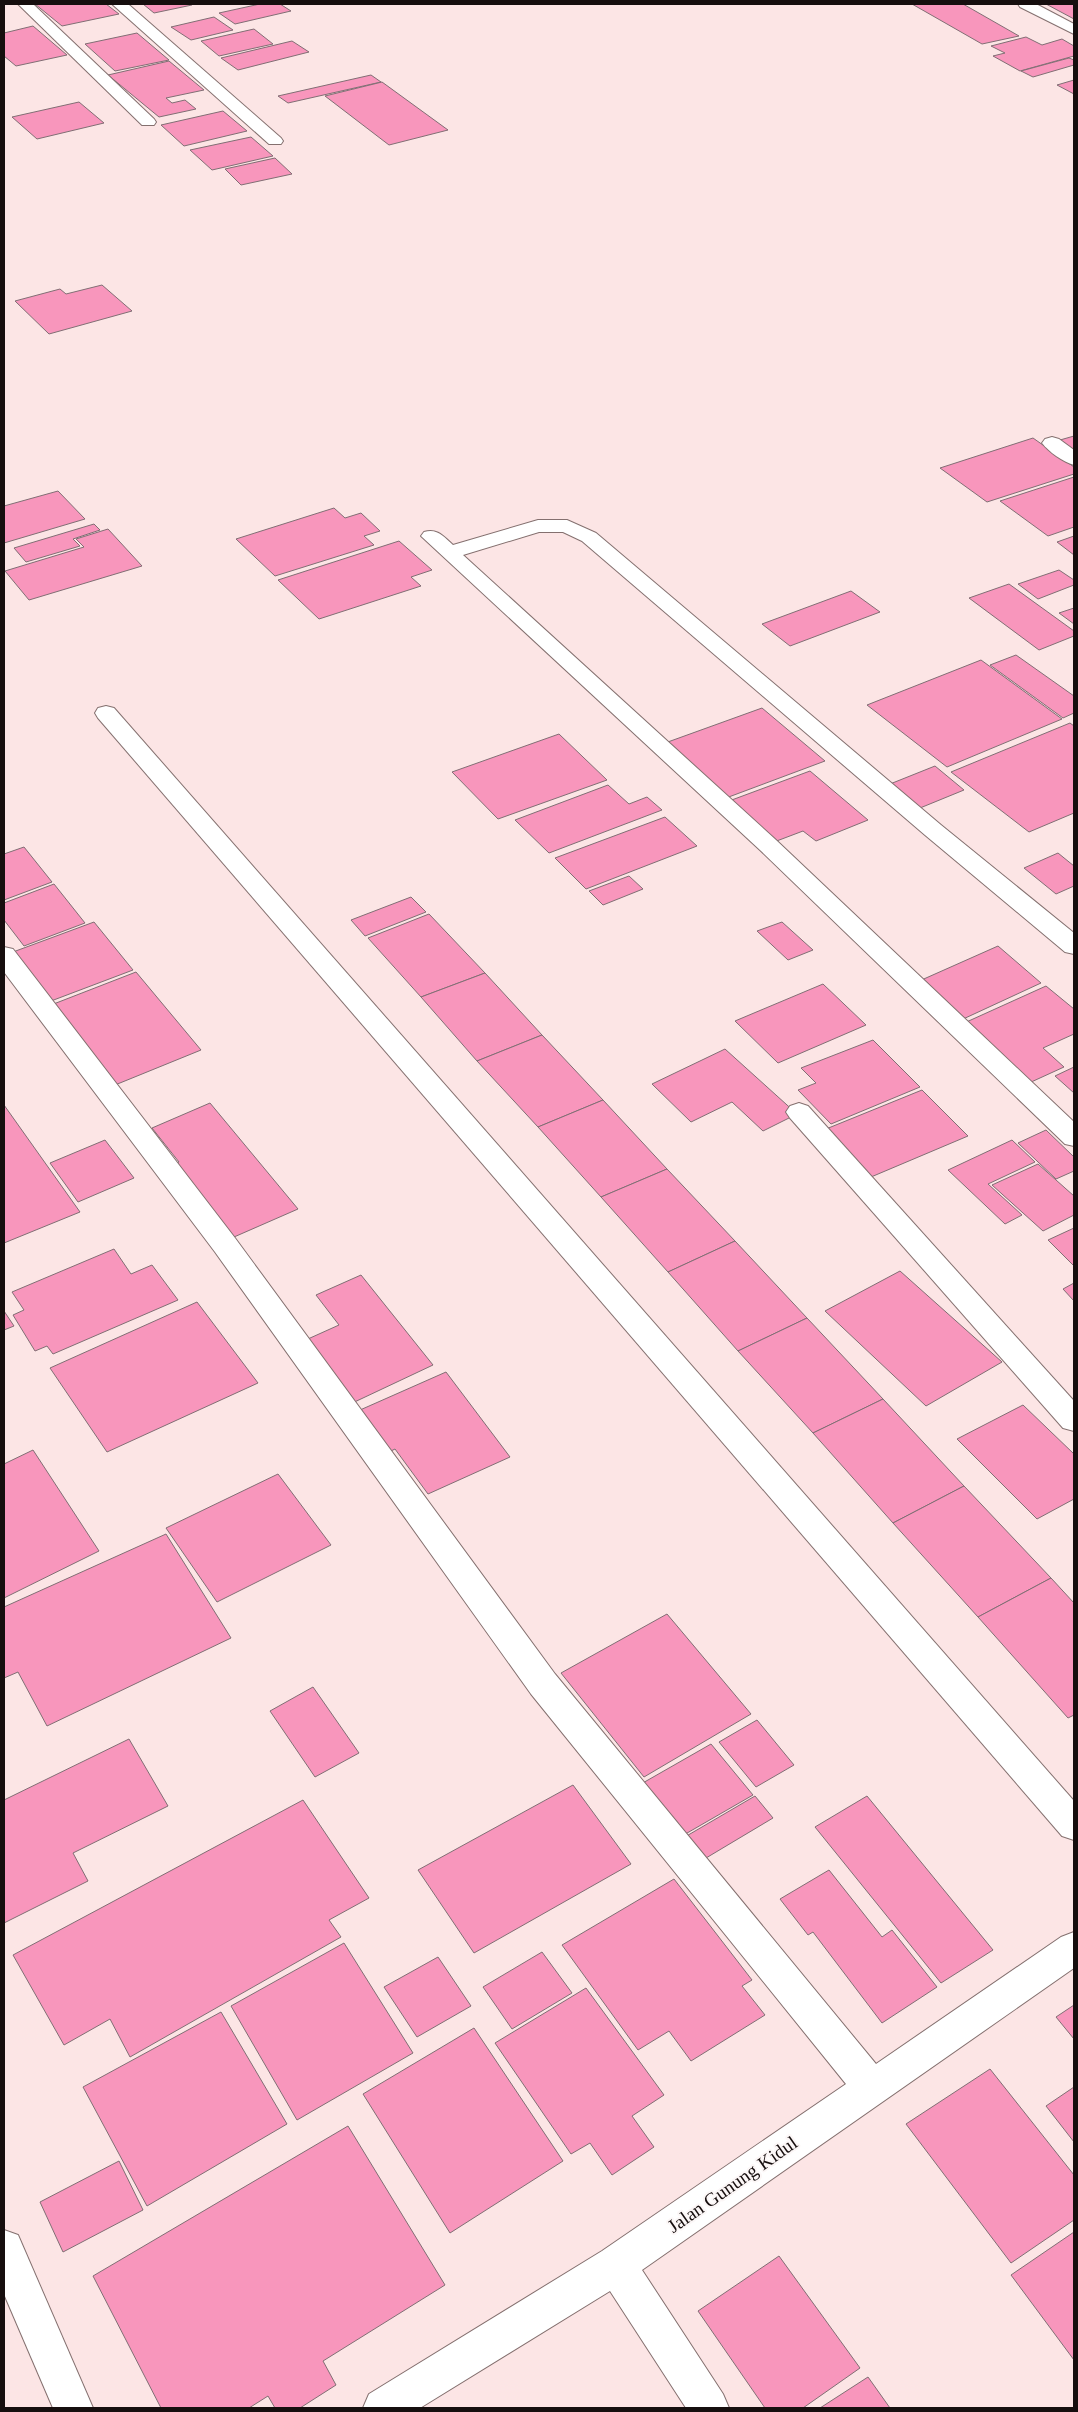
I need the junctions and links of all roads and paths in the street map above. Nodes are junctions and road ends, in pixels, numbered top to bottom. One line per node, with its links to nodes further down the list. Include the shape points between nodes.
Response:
1 (25, 4): 5 (street)
2 (119, 4): 6 (street)
3 (1025, 4): 4 (street)
4 (1074, 30)
5 (148, 122)
6 (275, 141)
7 (1052, 443): 8 (street)
8 (1074, 458)
9 (431, 536): 10 (street)
10 (450, 552): 12 (street, via 538,526 567,526 589,537); 15 (street, via 768,845)
11 (106, 713): 17 (street)
12 (1074, 946)
13 (4, 955): 19 (street, via 225,1245 543,1684)
14 (799, 1112): 16 (street)
15 (1074, 1137)
16 (1074, 1420)
17 (1074, 1825)
18 (1074, 1948): 19 (street, Jalan Gunung Kidul)
19 (872, 2088): 21 (street, Jalan Gunung Kidul)
20 (4, 2249): 22 (street)
21 (616, 2265): 23 (street, Jalan Gunung Kidul); 24 (street)
22 (73, 2408)
23 (383, 2408)
24 (709, 2408)

